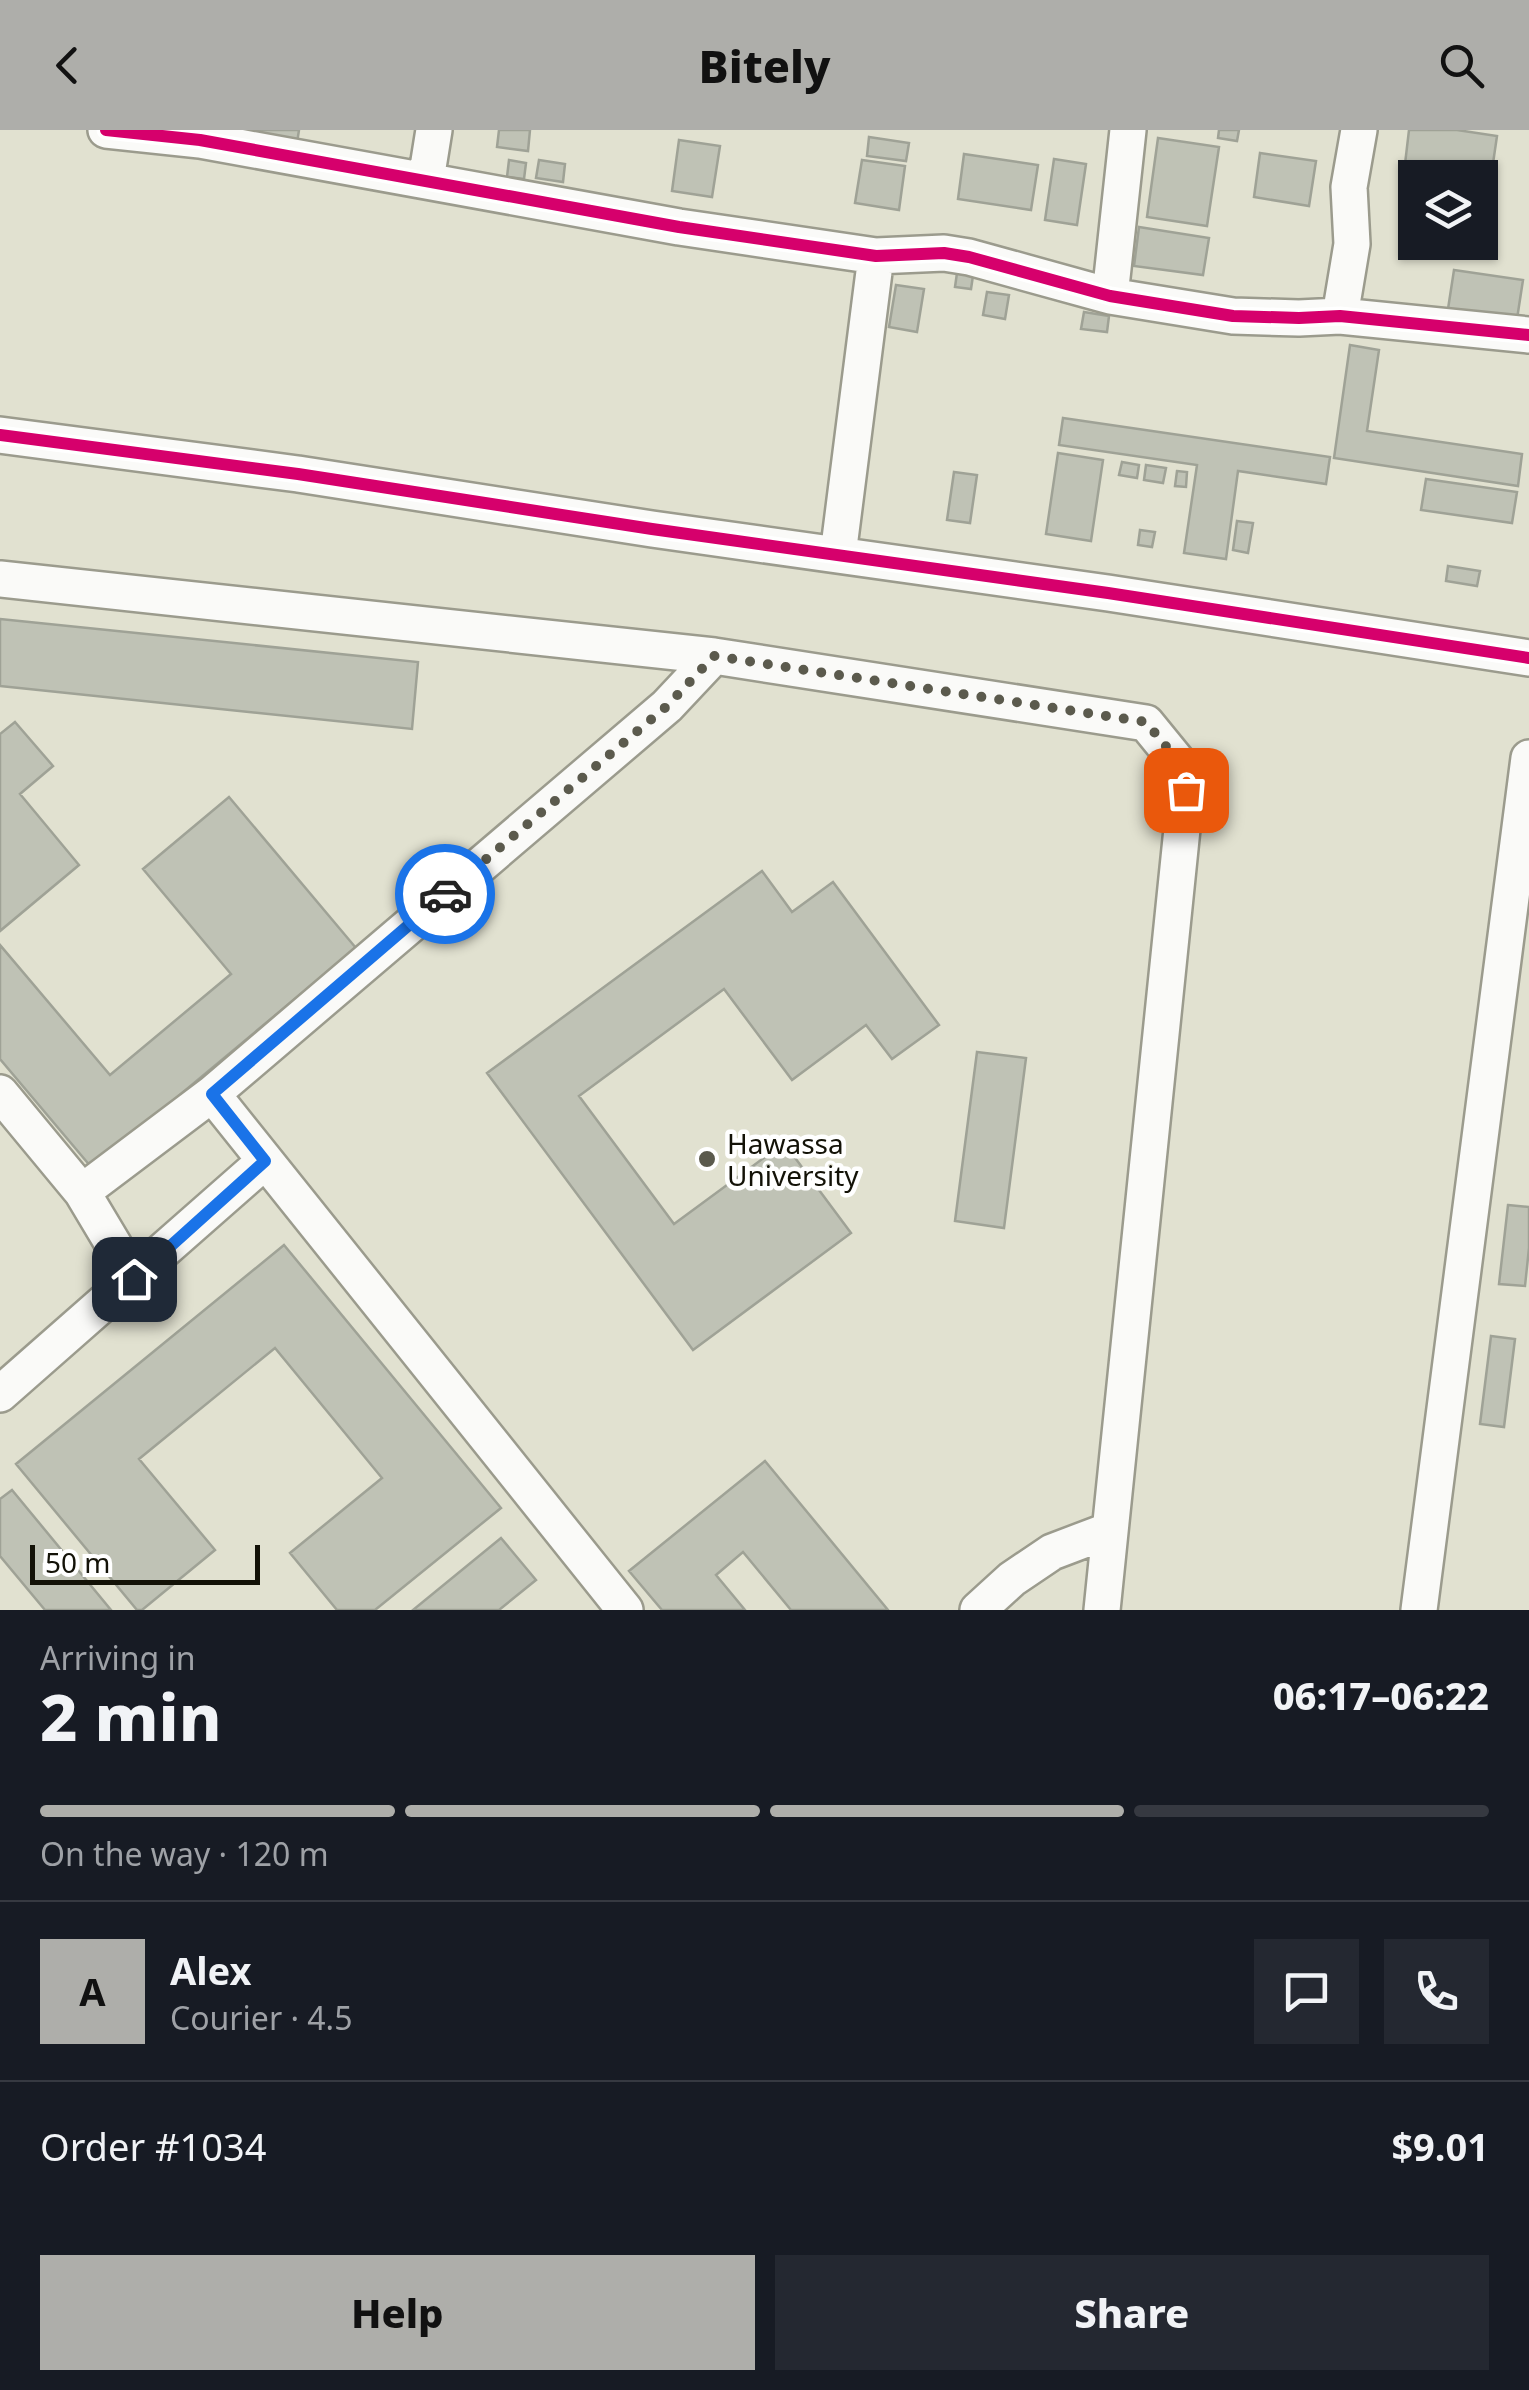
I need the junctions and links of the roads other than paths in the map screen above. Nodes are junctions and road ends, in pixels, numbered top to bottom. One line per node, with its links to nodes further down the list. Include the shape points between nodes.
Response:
1 (106, 130): 5 (street)
2 (434, 130): 6 (street)
3 (1128, 130): 8 (street)
4 (1359, 130): 9 (street)
5 (200, 135): 6 (street)
6 (426, 180): 7 (street)
7 (876, 256): 8 (street, via 970,257); 12 (street)
8 (1110, 296): 9 (street, via 1233,316)
9 (1340, 316): 10 (street)
10 (1529, 336)
11 (0, 435): 12 (street)
12 (838, 555): 15 (street)
13 (0, 579): 14 (street)
14 (714, 656): 18 (street, via 667,706); 23 (street, via 1146,722 1177,760 1186,790)
15 (1529, 658)
16 (1529, 758): 27 (street)
17 (0, 1093): 20 (street)
18 (212, 1094): 19 (street); 20 (street)
19 (265, 1161): 21 (street); 24 (street)
20 (82, 1192): 21 (street)
21 (134, 1279): 22 (street)
22 (0, 1394)
23 (1110, 1530): 25 (street, via 1052,1552); 26 (street)
24 (626, 1610)
25 (978, 1610)
26 (1102, 1610)
27 (1419, 1610)

